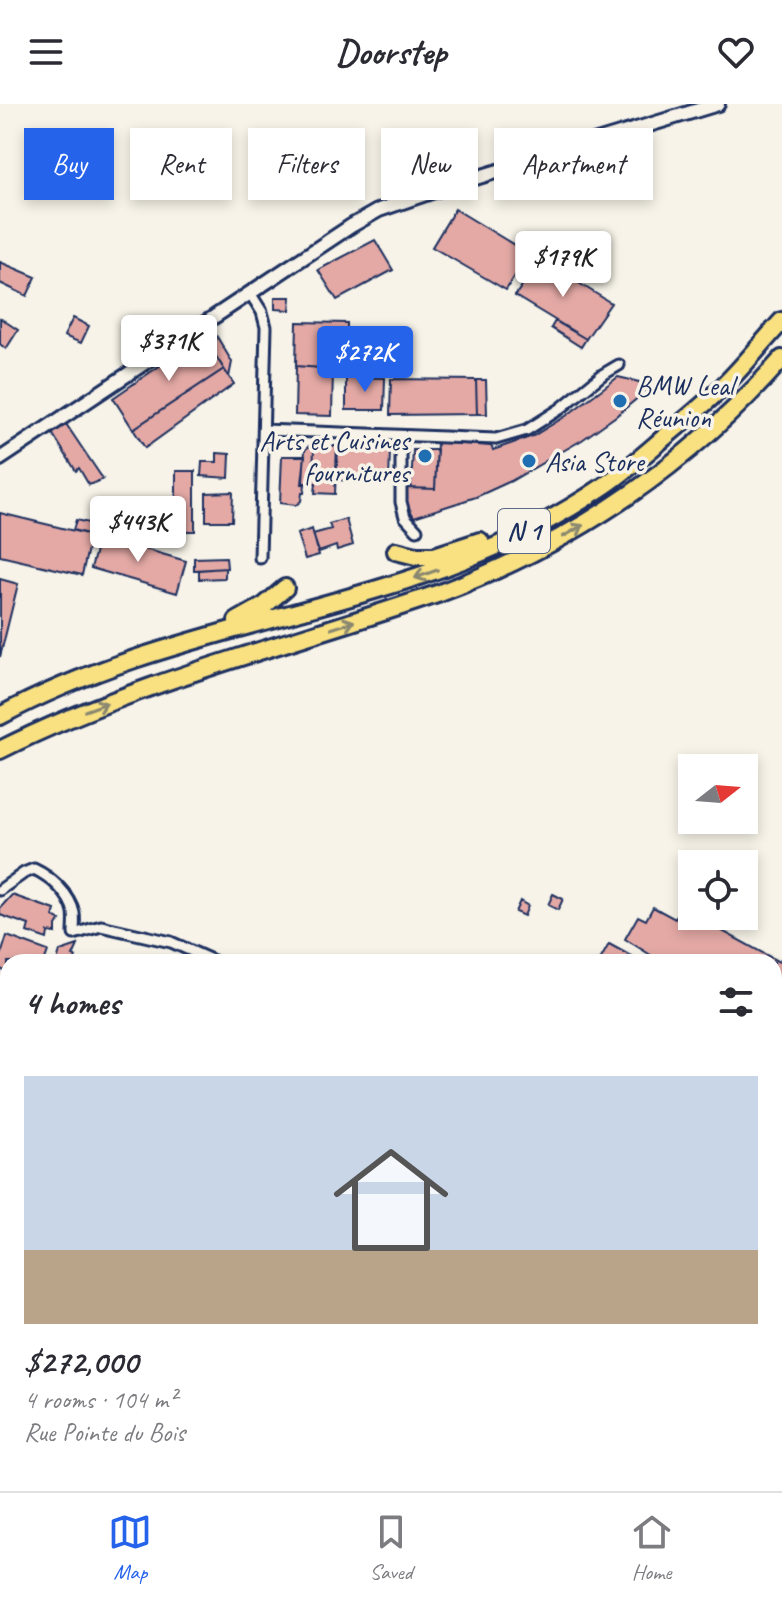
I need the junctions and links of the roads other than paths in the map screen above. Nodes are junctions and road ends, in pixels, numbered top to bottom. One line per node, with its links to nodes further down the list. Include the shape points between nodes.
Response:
1 (719, 104): 2 (street, via 379,210)
2 (250, 293): 7 (street, via 266,327); 9 (street)
3 (782, 321): 6 (highway, N 1)
4 (782, 359): 16 (highway, N 1, one-way to 4, via 80,713 170,679 426,598 526,557 652,480 723,421)
5 (619, 365): 8 (street, via 527,430 496,439)
6 (684, 420): 11 (highway, via 595,481 505,531 434,556); 14 (highway, N 1, one-way to 14, via 605,485 499,544 421,576)
7 (264, 430): 8 (street); 12 (street)
8 (401, 436): 10 (street, via 401,502)
9 (0, 459)
10 (417, 530)
11 (396, 551)
12 (260, 558)
13 (285, 588): 14 (highway, via 264,606)
14 (207, 636): 15 (highway, N 1, via 80,678)
15 (0, 716)
16 (0, 752)
17 (0, 890): 18 (street, via 34,869 63,893 74,911 74,934 101,926 171,942)
18 (198, 954)

